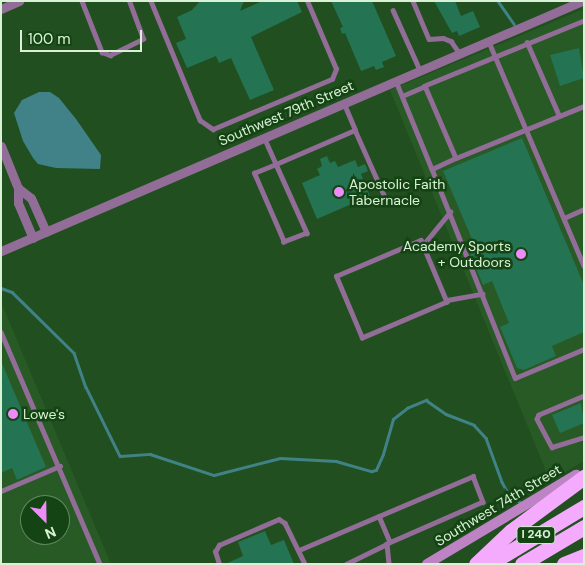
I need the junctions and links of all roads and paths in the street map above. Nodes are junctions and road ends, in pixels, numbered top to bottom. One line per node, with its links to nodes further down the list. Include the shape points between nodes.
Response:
1 (19, 1): 8 (street)
2 (129, 1): 6 (lane, via 143,39 110,55 102,52)
3 (306, 1): 7 (lane, via 336,68 332,79 213,129 200,120)
4 (413, 1): 13 (lane, via 429,39 451,41)
5 (582, 1): 11 (street, Southwest 79th Street)
6 (82, 2)
7 (152, 2)
8 (1, 9)
9 (393, 10): 15 (lane)
10 (584, 21): 12 (lane)
11 (489, 41): 13 (street, Southwest 79th Street); 14 (lane)
12 (527, 42): 14 (lane); 21 (lane)
13 (460, 54): 15 (street, Southwest 79th Street)
14 (495, 56): 17 (lane); 22 (lane)
15 (420, 70): 16 (street, Southwest 79th Street)
16 (396, 81): 18 (lane); 19 (street, Southwest 79th Street)
17 (425, 86): 18 (lane); 26 (lane)
18 (402, 96): 28 (lane)
19 (343, 103): 23 (lane); 24 (street, Southwest 79th Street)
20 (584, 106): 21 (lane)
21 (559, 116): 22 (lane)
22 (526, 129): 26 (lane); 33 (lane)
23 (355, 130): 27 (lane); 30 (lane)
24 (264, 137): 27 (lane); 34 (street, Southwest 79th Street)
25 (1, 146): 29 (street)
26 (456, 158): 28 (lane)
27 (276, 164): 27 (lane, via 307,232 284,242 254,173)
28 (432, 169): 32 (lane)
29 (18, 188): 34 (street, via 31,198); 35 (street, via 18,203)
30 (385, 197)
31 (584, 209): 33 (lane)
32 (450, 212): 36 (lane); 39 (lane)
33 (564, 218): 38 (lane)
34 (46, 232): 35 (street, Southwest 79th Street)
35 (33, 238): 37 (street, Southwest 79th Street)
36 (423, 245): 40 (lane); 40 (lane, via 421,240 336,276 362,338)
37 (1, 251)
38 (584, 266)
39 (482, 294): 40 (lane); 42 (lane, via 514,378)
40 (447, 300)
41 (1, 332): 45 (lane)
42 (584, 349)
43 (584, 396): 44 (lane, via 539,415 538,420 552,447)
44 (584, 437)
45 (60, 466): 48 (lane); 55 (lane)
46 (584, 471): 60 (main road, Southwest 74th Street)
47 (584, 477): 61 (highway, via 511,531)
48 (1, 491)
49 (584, 507): 62 (highway, I 240)
50 (379, 516): 52 (lane); 52 (lane, via 473,476 483,502); 53 (lane)
51 (584, 527): 63 (highway, I 240)
52 (388, 543): 58 (lane); 59 (lane)
53 (299, 550): 56 (lane, via 285,523 275,519 218,545 215,552); 57 (lane)
54 (584, 556): 64 (highway)
55 (100, 564)
56 (219, 564)
57 (305, 564)
58 (346, 564)
59 (389, 564)
60 (427, 564)
61 (476, 564)
62 (489, 564)
63 (522, 564)
64 (564, 564)

